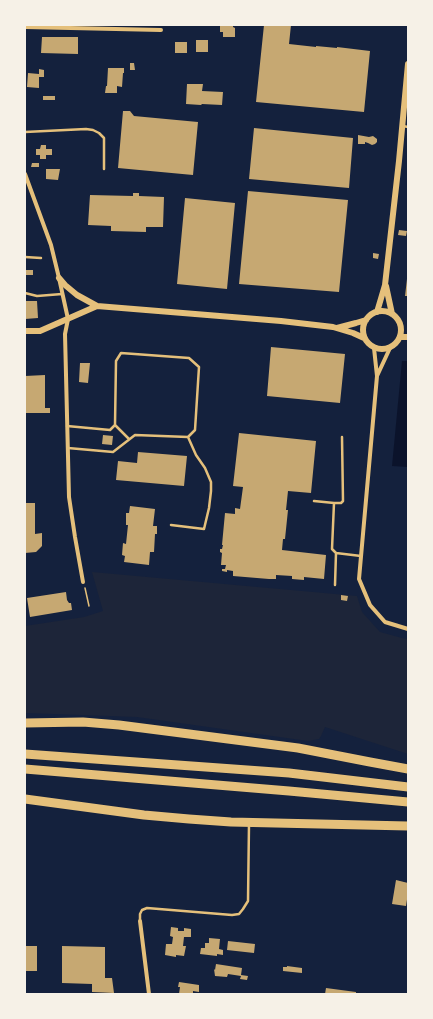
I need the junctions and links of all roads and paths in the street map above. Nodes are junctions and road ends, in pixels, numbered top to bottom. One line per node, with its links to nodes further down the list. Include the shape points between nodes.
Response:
1 (25, 27): 2 (street)
2 (161, 30)
3 (408, 64): 4 (street)
4 (405, 127): 11 (street)
5 (25, 132): 6 (lane, via 93,130 104,138)
6 (104, 169)
7 (25, 174): 10 (street)
8 (25, 257): 9 (lane)
9 (41, 258)
10 (60, 278): 13 (street); 14 (street, via 64,285 77,295)
11 (385, 285): 15 (street); 16 (street)
12 (25, 293): 13 (lane, via 37,296)
13 (63, 294): 17 (street)
14 (97, 306): 17 (street); 21 (street)
15 (377, 312): 16 (street); 18 (street)
16 (392, 314): 19 (street)
17 (68, 319): 22 (street, via 40,331); 30 (street, via 65,334)
18 (366, 320): 21 (street); 25 (street)
19 (400, 323): 20 (street); 23 (street)
20 (408, 327)
21 (337, 328): 25 (street)
22 (25, 331)
23 (400, 337): 24 (street); 27 (street)
24 (408, 337)
25 (364, 338): 26 (street)
26 (374, 348): 27 (street); 28 (street)
27 (390, 348): 28 (street)
28 (377, 376): 39 (street)
29 (115, 425): 30 (lane, via 110,430); 31 (lane, via 116,361 121,353 189,358 199,367 195,430); 33 (lane)
30 (67, 426): 34 (street)
31 (188, 437): 33 (lane, via 135,435); 37 (lane, via 211,482 209,508 204,529)
32 (342, 437): 36 (lane, via 343,501)
33 (129, 439): 34 (lane, via 113,452)
34 (68, 448): 40 (street, via 69,497)
35 (314, 501): 36 (lane)
36 (334, 503): 38 (lane, via 332,549)
37 (171, 525)
38 (336, 553): 39 (lane); 41 (lane)
39 (361, 556): 43 (street, via 359,579 370,605 385,622)
40 (83, 582): 42 (path)
41 (335, 585)
42 (89, 606)
43 (408, 629)
44 (25, 723): 47 (highway, via 83,722 119,725 298,748)
45 (25, 754): 48 (highway, via 289,773)
46 (25, 769): 50 (highway)
47 (408, 769)
48 (408, 787)
49 (25, 799): 51 (highway, via 144,815)
50 (408, 802)
51 (249, 822): 52 (highway); 53 (lane, via 248,901 239,914 147,908 142,910)
52 (408, 826)
53 (140, 921): 54 (street)
54 (149, 994)

